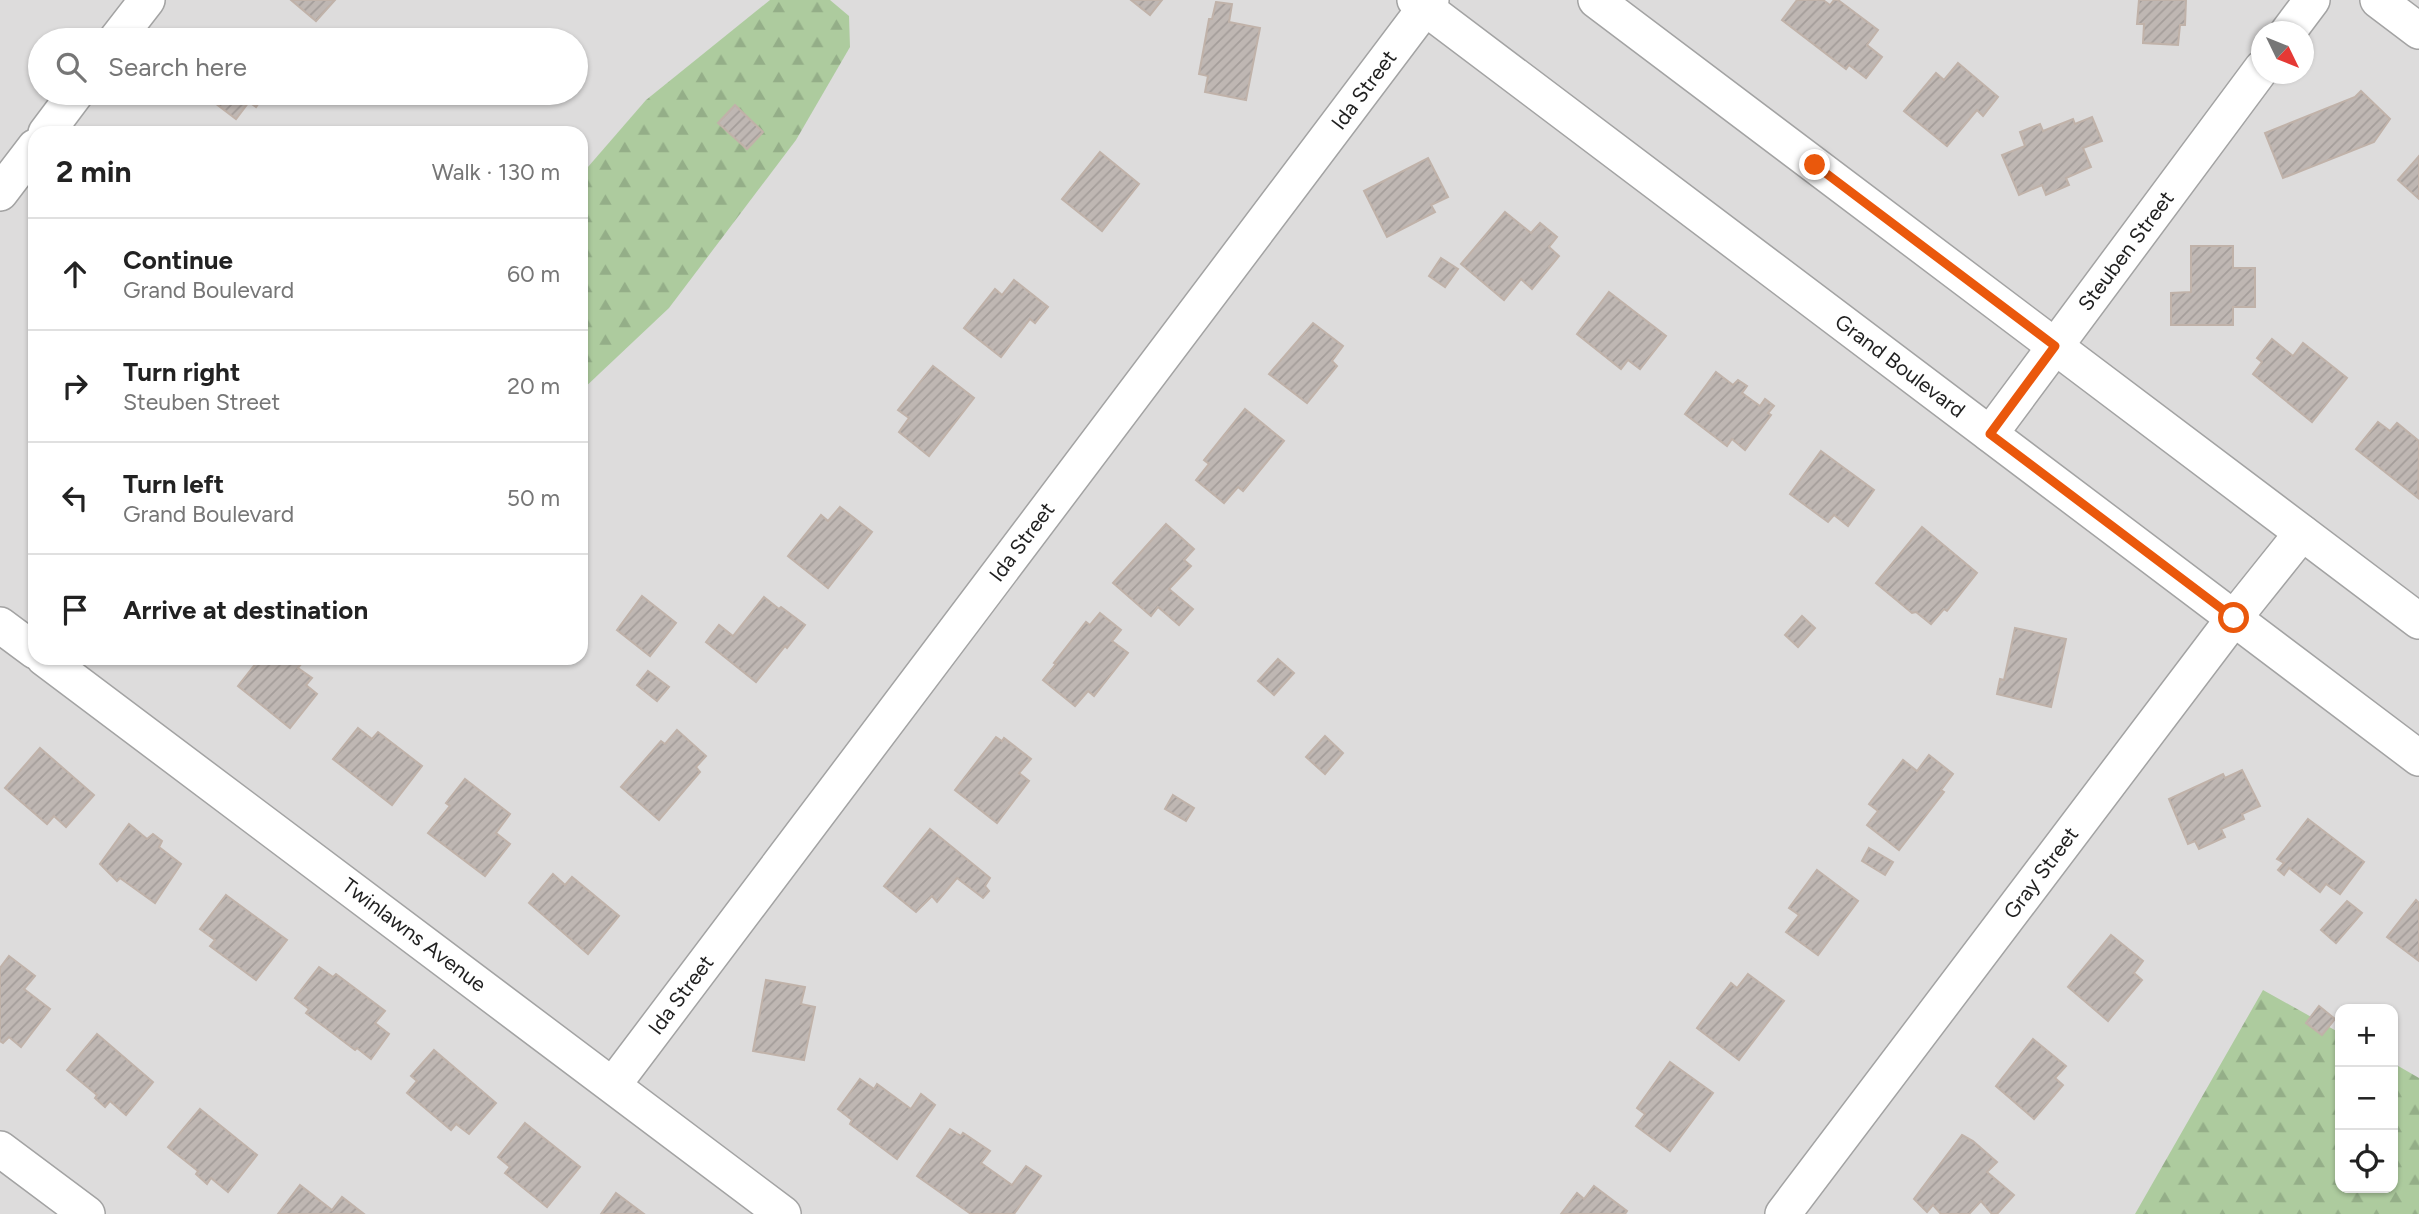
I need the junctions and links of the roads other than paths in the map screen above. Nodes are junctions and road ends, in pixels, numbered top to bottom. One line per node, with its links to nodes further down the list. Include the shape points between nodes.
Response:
1 (147, 0): 7 (street)
2 (1596, 0): 14 (street)
3 (2312, 0): 6 (street)
4 (2378, 0): 8 (street)
5 (1424, 3): 15 (street, Grand Boulevard); 23 (street, Ida Street)
6 (2296, 21)
7 (125, 28)
8 (2419, 31)
9 (2251, 83): 14 (street, Steuben Street)
10 (67, 105): 11 (street)
11 (51, 126)
12 (28, 156): 13 (street)
13 (0, 193)
14 (2055, 346): 15 (street, Steuben Street); 16 (street)
15 (1990, 434): 17 (street, Grand Boulevard)
16 (2302, 533): 17 (street, Gray Street); 18 (street)
17 (2234, 618): 22 (street, Grand Boulevard); 27 (street, Gray Street)
18 (2419, 621)
19 (0, 625): 20 (street)
20 (28, 646)
21 (53, 665): 23 (street, Twinlawns Avenue)
22 (2419, 758)
23 (613, 1085): 26 (street, Twinlawns Avenue)
24 (0, 1149): 25 (street)
25 (87, 1214)
26 (783, 1214)
27 (1783, 1214)

